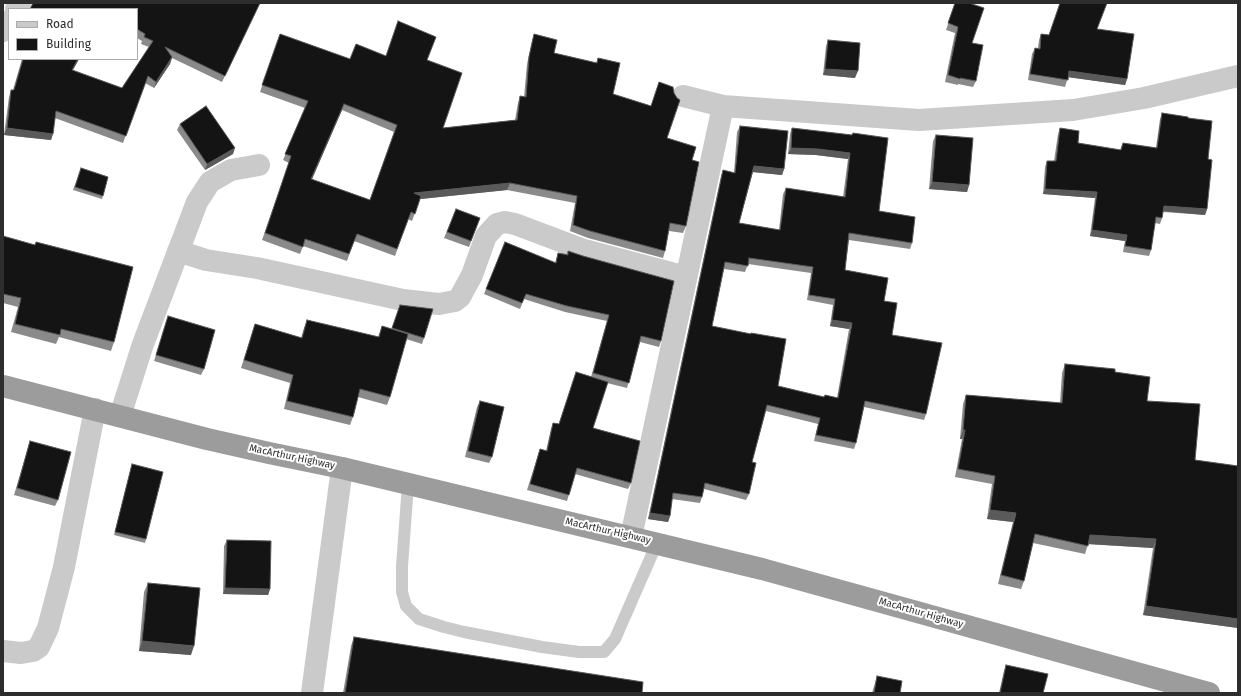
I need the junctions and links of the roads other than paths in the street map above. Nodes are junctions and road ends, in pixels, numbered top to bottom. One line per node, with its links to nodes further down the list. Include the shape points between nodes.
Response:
1 (1238, 76): 3 (street, via 1144,98 1073,110 919,120)
2 (683, 96): 3 (street)
3 (723, 106): 6 (street)
4 (259, 165): 5 (street, via 231,170 210,182 197,202)
5 (178, 251): 6 (street, via 206,260 257,268 403,300 439,304 455,301 460,297 472,275 486,236 497,224 504,222 584,250); 9 (street, via 143,344)
6 (686, 277): 12 (street)
7 (3, 386): 8 (highway, MacArthur Highway)
8 (95, 409): 9 (highway, MacArthur Highway); 14 (street, via 64,567 48,628 39,646 33,651)
9 (120, 416): 10 (highway, MacArthur Highway, via 269,453)
10 (342, 468): 11 (highway, MacArthur Highway); 15 (street)
11 (408, 484): 12 (highway, MacArthur Highway); 13 (lane, via 402,592 406,606 419,619 444,628 542,647 579,652 604,652 615,639)
12 (631, 537): 13 (highway, MacArthur Highway)
13 (657, 543): 16 (highway, MacArthur Highway, via 762,569)
14 (3, 651)
15 (312, 693)
16 (1209, 693)

